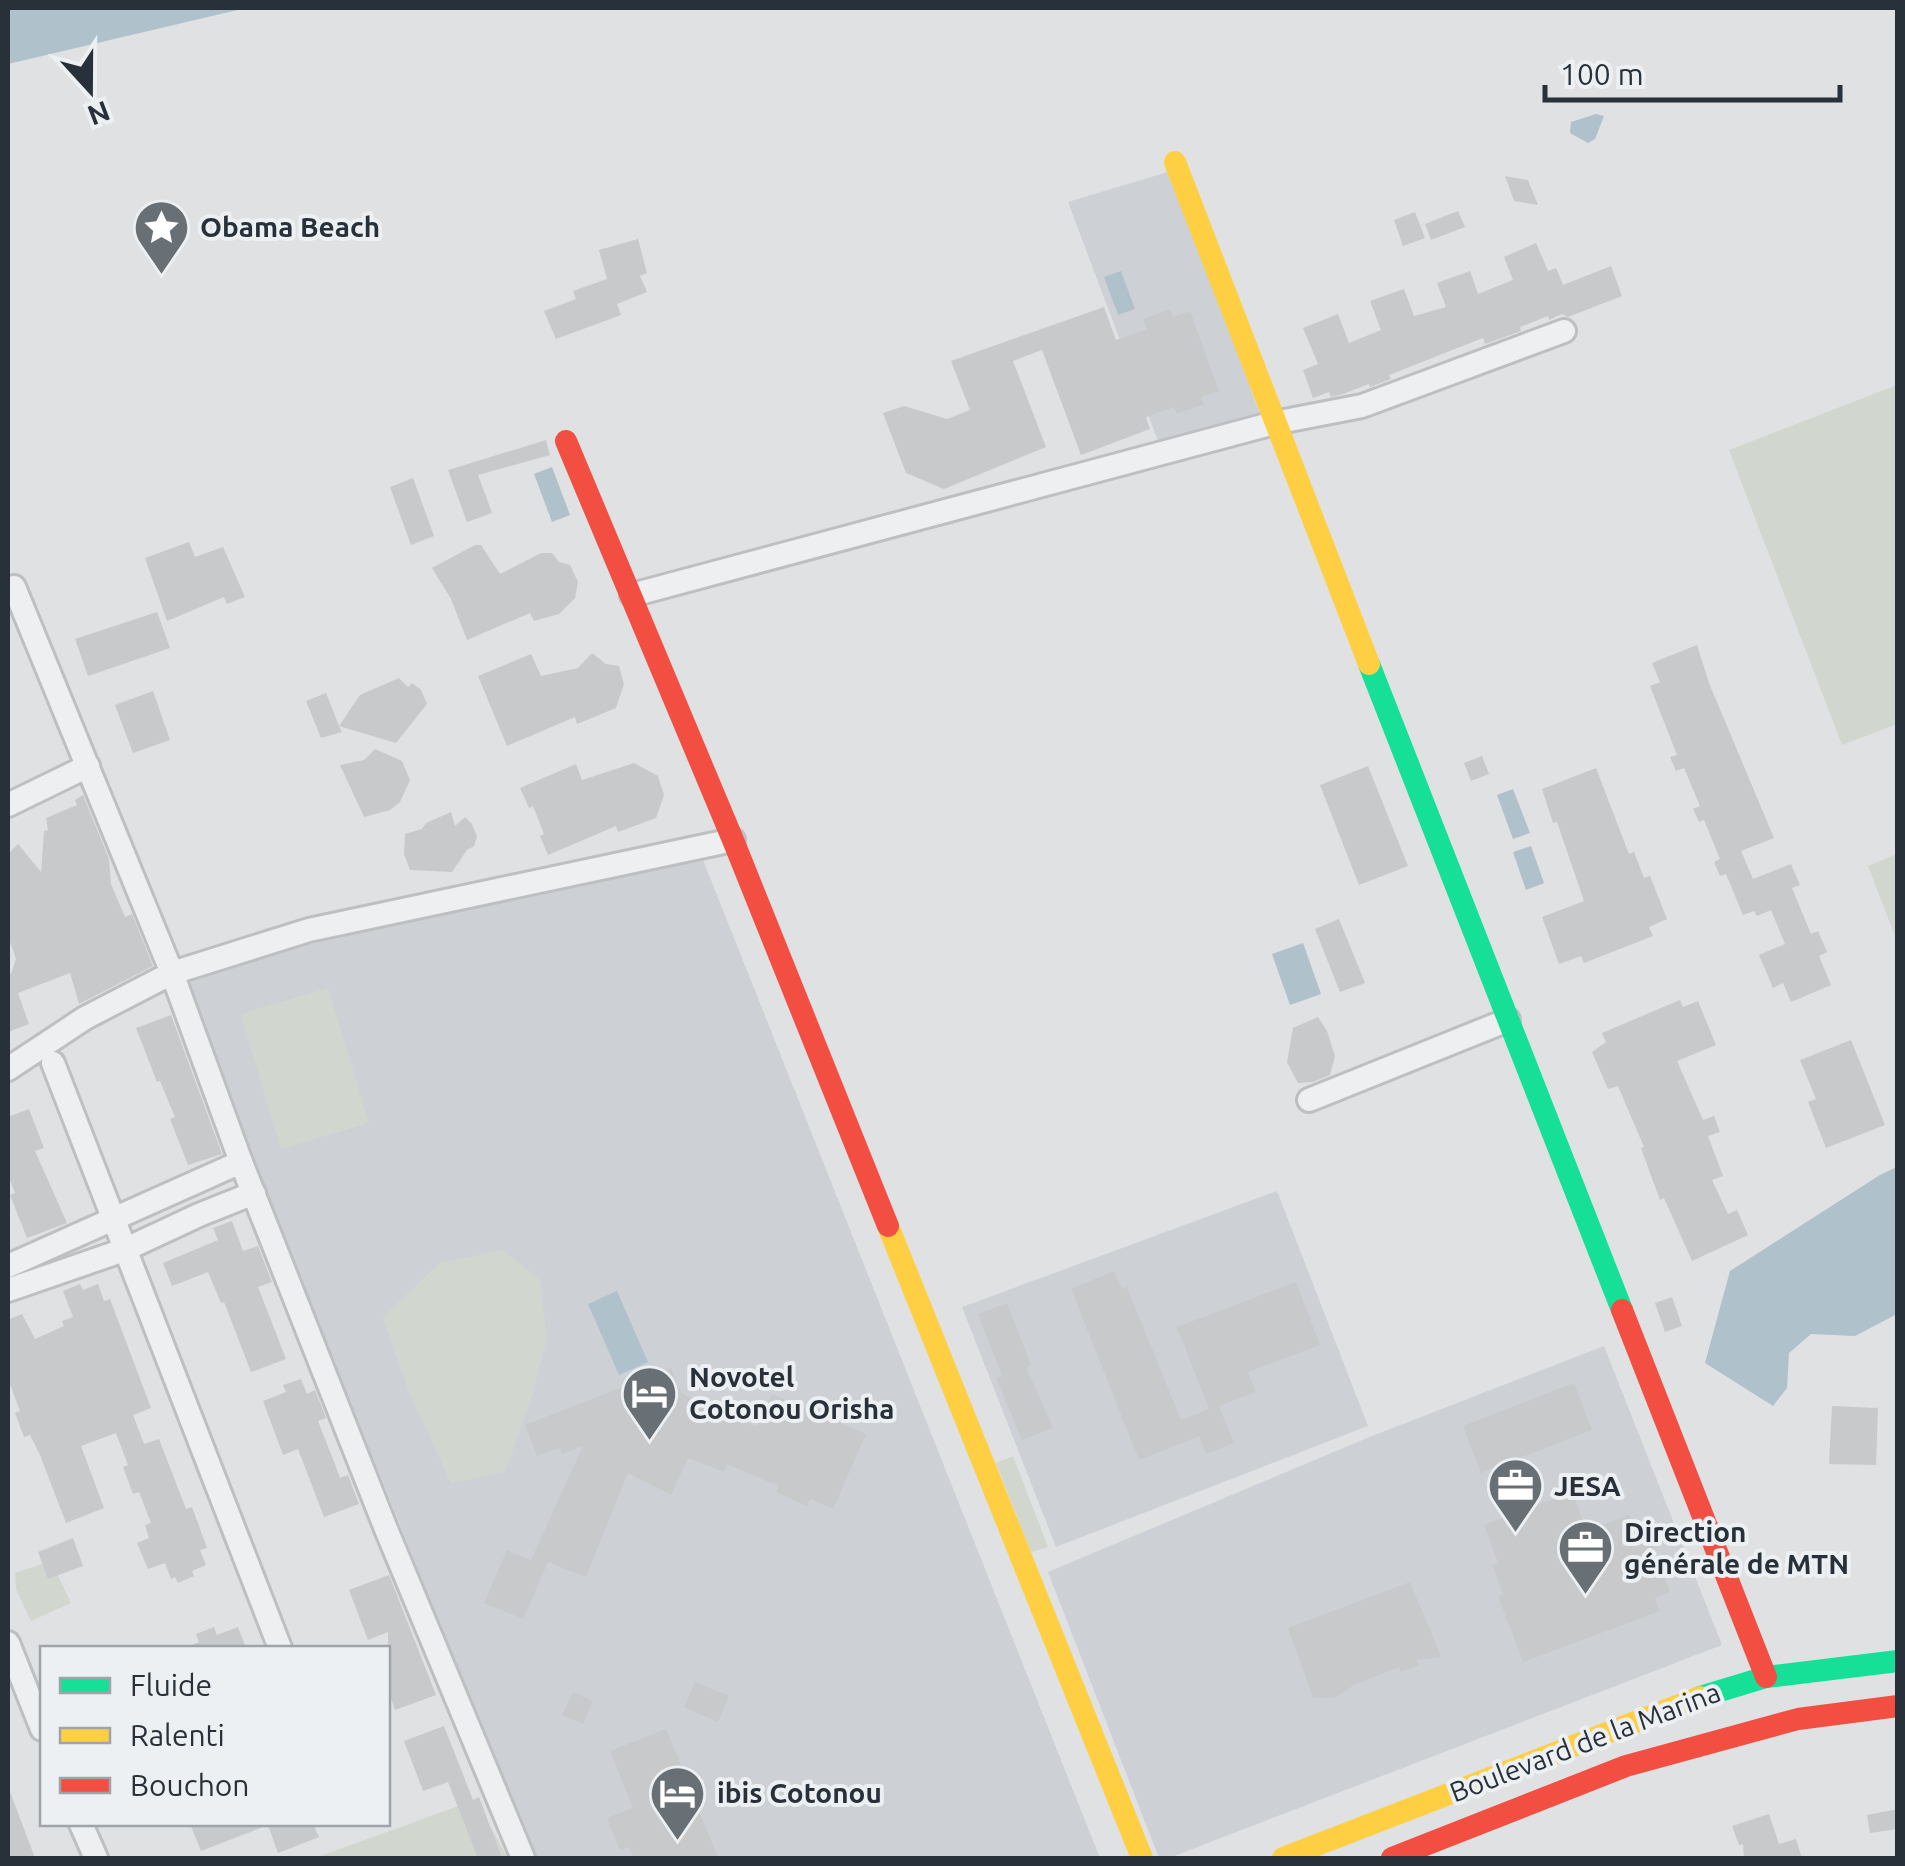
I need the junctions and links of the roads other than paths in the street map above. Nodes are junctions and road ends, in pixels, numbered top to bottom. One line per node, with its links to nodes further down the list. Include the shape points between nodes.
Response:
1 (1175, 162): 3 (street)
2 (1564, 331): 3 (street, via 1362,406)
3 (1274, 423): 6 (street); 11 (street)
4 (566, 441): 6 (street)
5 (14, 587): 7 (street)
6 (632, 595): 9 (street)
7 (88, 766): 8 (street); 10 (street)
8 (8, 805)
9 (733, 840): 10 (street, via 309,930); 30 (street)
10 (172, 973): 13 (street, via 86,1018); 15 (street)
11 (1508, 1020): 14 (street); 24 (street)
12 (53, 1064): 17 (street)
13 (8, 1070)
14 (1309, 1100)
15 (241, 1162): 16 (street); 17 (street)
16 (254, 1194): 18 (street); 29 (street)
17 (112, 1219): 18 (street); 19 (street)
18 (124, 1250): 20 (street); 22 (street)
19 (8, 1266)
20 (8, 1290)
21 (8, 1643): 26 (street)
22 (279, 1646)
23 (1898, 1661): 24 (street, Boulevard de la Marina)
24 (1766, 1677): 31 (street, Boulevard de la Marina, via 1670,1706)
25 (1898, 1706): 32 (street, Boulevard de la Marina, via 1798,1719 1626,1766)
26 (40, 1724)
27 (82, 1826): 28 (street)
28 (96, 1858)
29 (524, 1858)
30 (1142, 1858)
31 (1283, 1858)
32 (1392, 1858)

